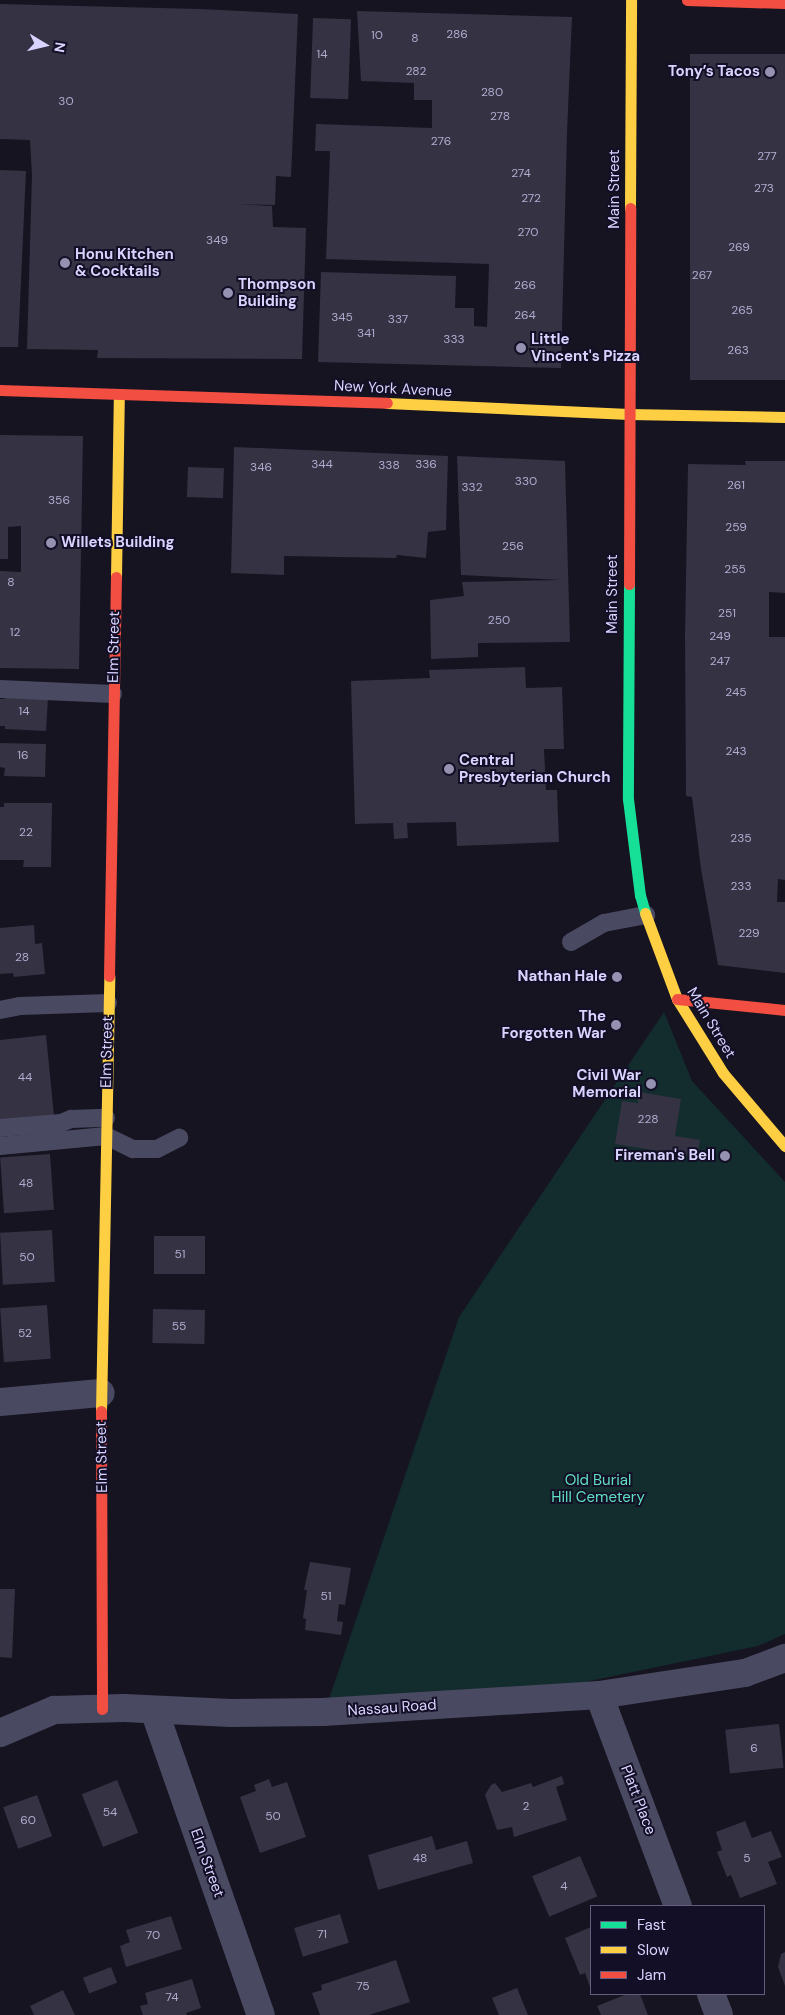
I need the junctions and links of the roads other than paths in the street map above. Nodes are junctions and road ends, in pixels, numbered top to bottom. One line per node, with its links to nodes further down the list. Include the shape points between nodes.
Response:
1 (631, 0): 6 (main road, Main Street)
2 (687, 0): 3 (main road)
3 (785, 3)
4 (0, 390): 5 (main road, New York Avenue)
5 (119, 394): 6 (main road, New York Avenue); 9 (main road, Elm Street)
6 (629, 414): 7 (main road, New York Avenue); 10 (main road, Main Street, via 628,798 632,848)
7 (785, 417)
8 (0, 689): 9 (lane)
9 (113, 694): 13 (main road, Elm Street)
10 (646, 915): 11 (lane, via 604,923); 12 (main road, Main Street)
11 (571, 942)
12 (677, 999): 15 (main road); 21 (main road, Main Street, via 723,1073)
13 (108, 1002): 14 (lane, via 20,1006); 16 (main road, Elm Street)
14 (0, 1010)
15 (785, 1010)
16 (106, 1118): 17 (lane); 18 (main road, Elm Street)
17 (0, 1128)
18 (106, 1136): 19 (lane, via 133,1150 156,1149); 20 (lane); 22 (main road, Elm Street)
19 (179, 1138)
20 (0, 1146)
21 (785, 1146)
22 (101, 1393): 23 (street); 26 (main road, Elm Street)
23 (0, 1402)
24 (785, 1658): 25 (street, Nassau Road, via 745,1673)
25 (599, 1695): 27 (street, Nassau Road, via 323,1712); 29 (street, Platt Place)
26 (102, 1709): 27 (street, Nassau Road); 28 (street, Nassau Road, via 54,1710)
27 (154, 1710): 31 (street, Elm Street)
28 (0, 1733)
29 (678, 1905)
30 (711, 1995): 32 (street)
31 (261, 2015)
32 (719, 2015)

